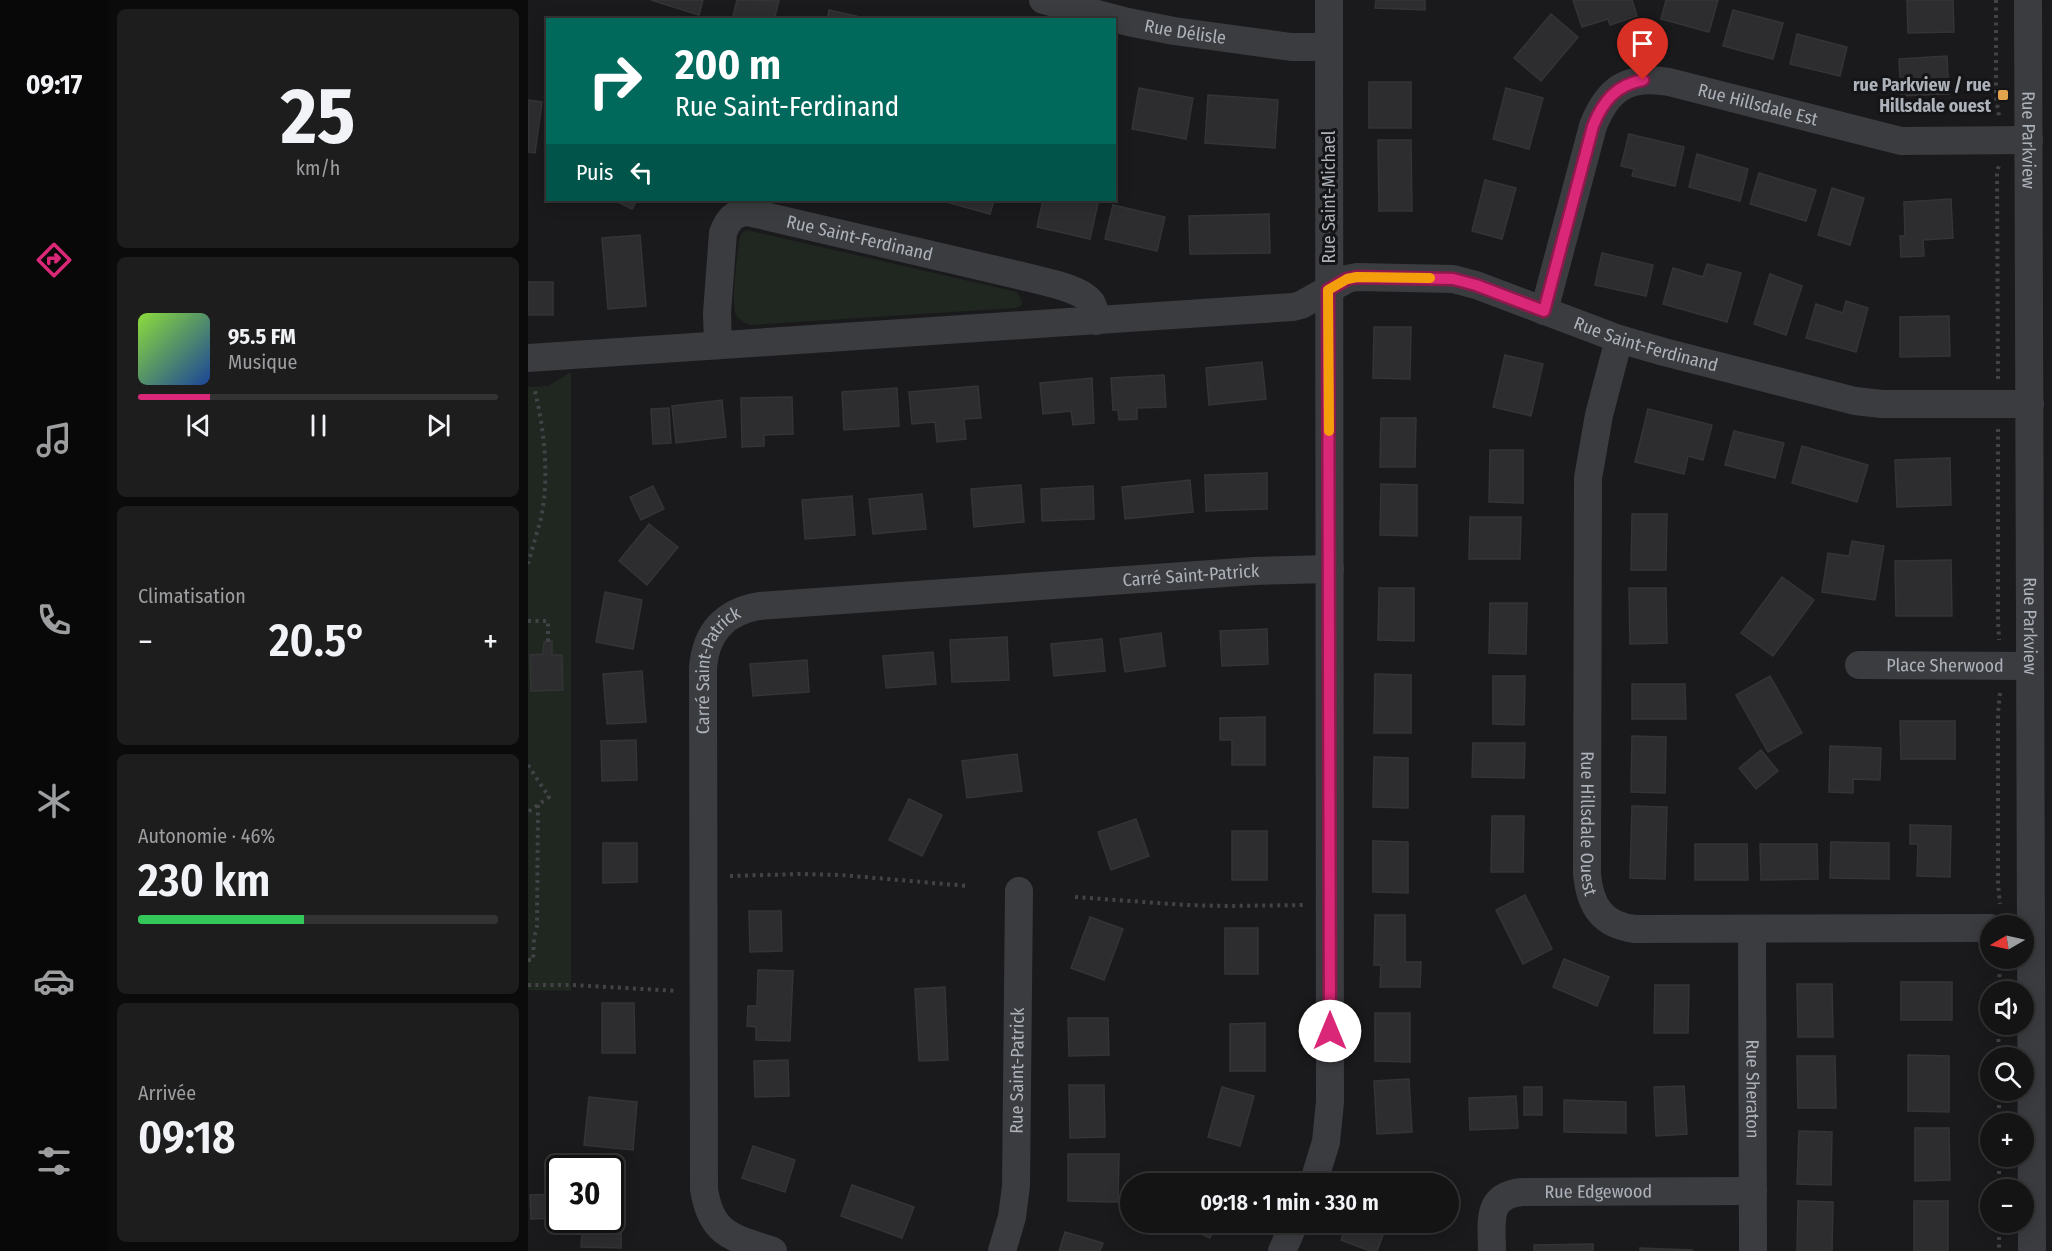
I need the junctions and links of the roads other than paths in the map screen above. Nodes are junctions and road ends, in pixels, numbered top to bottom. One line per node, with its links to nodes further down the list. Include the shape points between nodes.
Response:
1 (1043, 0): 4 (street, Rue Délisle)
2 (1329, 0): 6 (street, Rue Saint-Michael)
3 (2028, 0): 7 (street, Rue Parkview)
4 (1113, 18)
5 (1116, 19): 6 (street, Rue Délisle, via 1291,47)
6 (1329, 47): 8 (street, Rue Saint-Michael)
7 (2028, 140): 9 (street, Rue Hillsdale Est, via 1901,141 1669,82 1632,82 1611,94 1593,126); 14 (street, Rue Parkview)
8 (1328, 290): 9 (street, Rue Saint-Ferdinand, via 1357,277 1453,279); 10 (street, Rue Saint-Ferdinand, via 1293,307); 15 (street, Rue Saint-Michael)
9 (1544, 311): 11 (street, Rue Saint-Ferdinand)
10 (1096, 321): 12 (street, Rue Saint-Ferdinand); 12 (street, Rue Saint-Ferdinand, via 1091,303 1067,289 748,212 732,216 723,232)
11 (1619, 339): 14 (street, Rue Saint-Ferdinand, via 1868,404); 20 (street, Rue Hillsdale Ouest, via 1588,478 1588,887 1604,918 1623,928)
12 (718, 344): 13 (street, Rue Saint-Ferdinand)
13 (528, 358)
14 (2030, 404): 17 (street, Rue Parkview)
15 (1330, 569): 24 (street, Rue Saint-Michael, via 1330,1102 1326,1142); 27 (street, Carré Saint-Patrick, via 759,606 737,612 718,627 707,647 704,667 704,1189 709,1213 723,1231)
16 (1859, 665): 17 (street, Place Sherwood)
17 (2030, 666): 19 (street, Rue Parkview)
18 (1019, 891): 28 (street, Rue Saint-Patrick, via 1016,1186)
19 (2027, 915)
20 (1752, 928): 21 (street, Rue Hillsdale Ouest); 25 (street, Rue Sheraton)
21 (1980, 928)
22 (2032, 969): 23 (street, Rue Parkview)
23 (2042, 1065): 32 (street, Rue Parkview)
24 (1316, 1173)
25 (1753, 1191): 30 (street, Rue Edgewood, via 1507,1194 1495,1204 1492,1214); 31 (street, Rue Sheraton)
26 (1290, 1233): 29 (street)
27 (773, 1251)
28 (1002, 1251)
29 (1282, 1251)
30 (1492, 1251)
31 (1753, 1251)
32 (2032, 1251)

